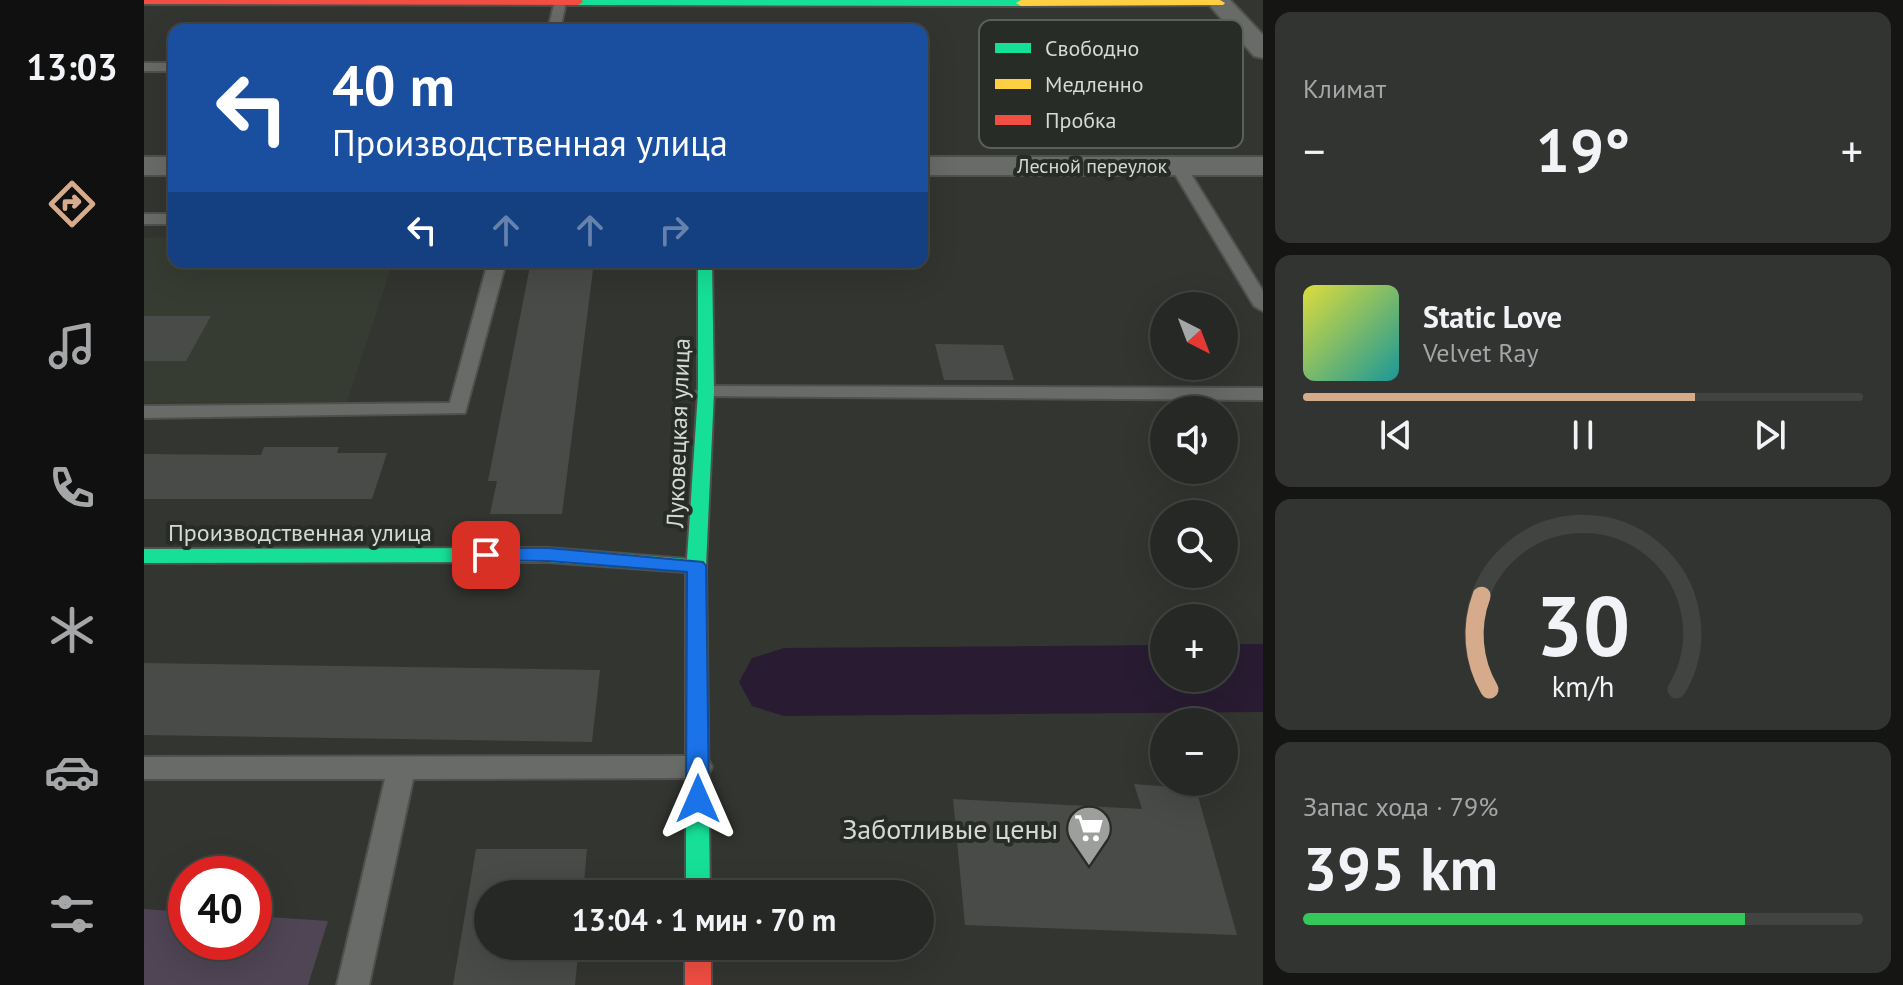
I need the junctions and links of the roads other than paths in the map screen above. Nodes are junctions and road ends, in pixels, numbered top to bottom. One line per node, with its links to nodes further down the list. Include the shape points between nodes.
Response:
1 (144, 1): 2 (street)
2 (560, 2): 4 (street); 6 (lane)
3 (1219, 2): 4 (street); 5 (street)
4 (704, 6)
5 (1236, 20)
6 (555, 24)
7 (1243, 28): 8 (street)
8 (1263, 50)
9 (144, 67): 10 (lane)
10 (168, 67)
11 (144, 166): 12 (street)
12 (168, 166)
13 (928, 166): 14 (street, Лесной переулок)
14 (1178, 166): 15 (street, Лесной переулок); 20 (lane)
15 (1263, 166)
16 (144, 219): 17 (lane)
17 (168, 219)
18 (495, 268): 23 (lane, via 458,409)
19 (705, 268): 21 (street, Луковецкая улица)
20 (1263, 306)
21 (706, 392): 22 (lane); 25 (street, Луковецкая улица)
22 (1263, 394)
23 (144, 412)
24 (144, 556): 25 (street, Производственная улица, via 548,555)
25 (696, 566): 26 (street, Луковецкая улица)
26 (698, 767): 28 (lane); 29 (street, Луковецкая улица)
27 (144, 768): 28 (lane)
28 (401, 768): 31 (lane)
29 (698, 880)
30 (698, 960): 32 (street)
31 (353, 985)
32 (698, 985)

